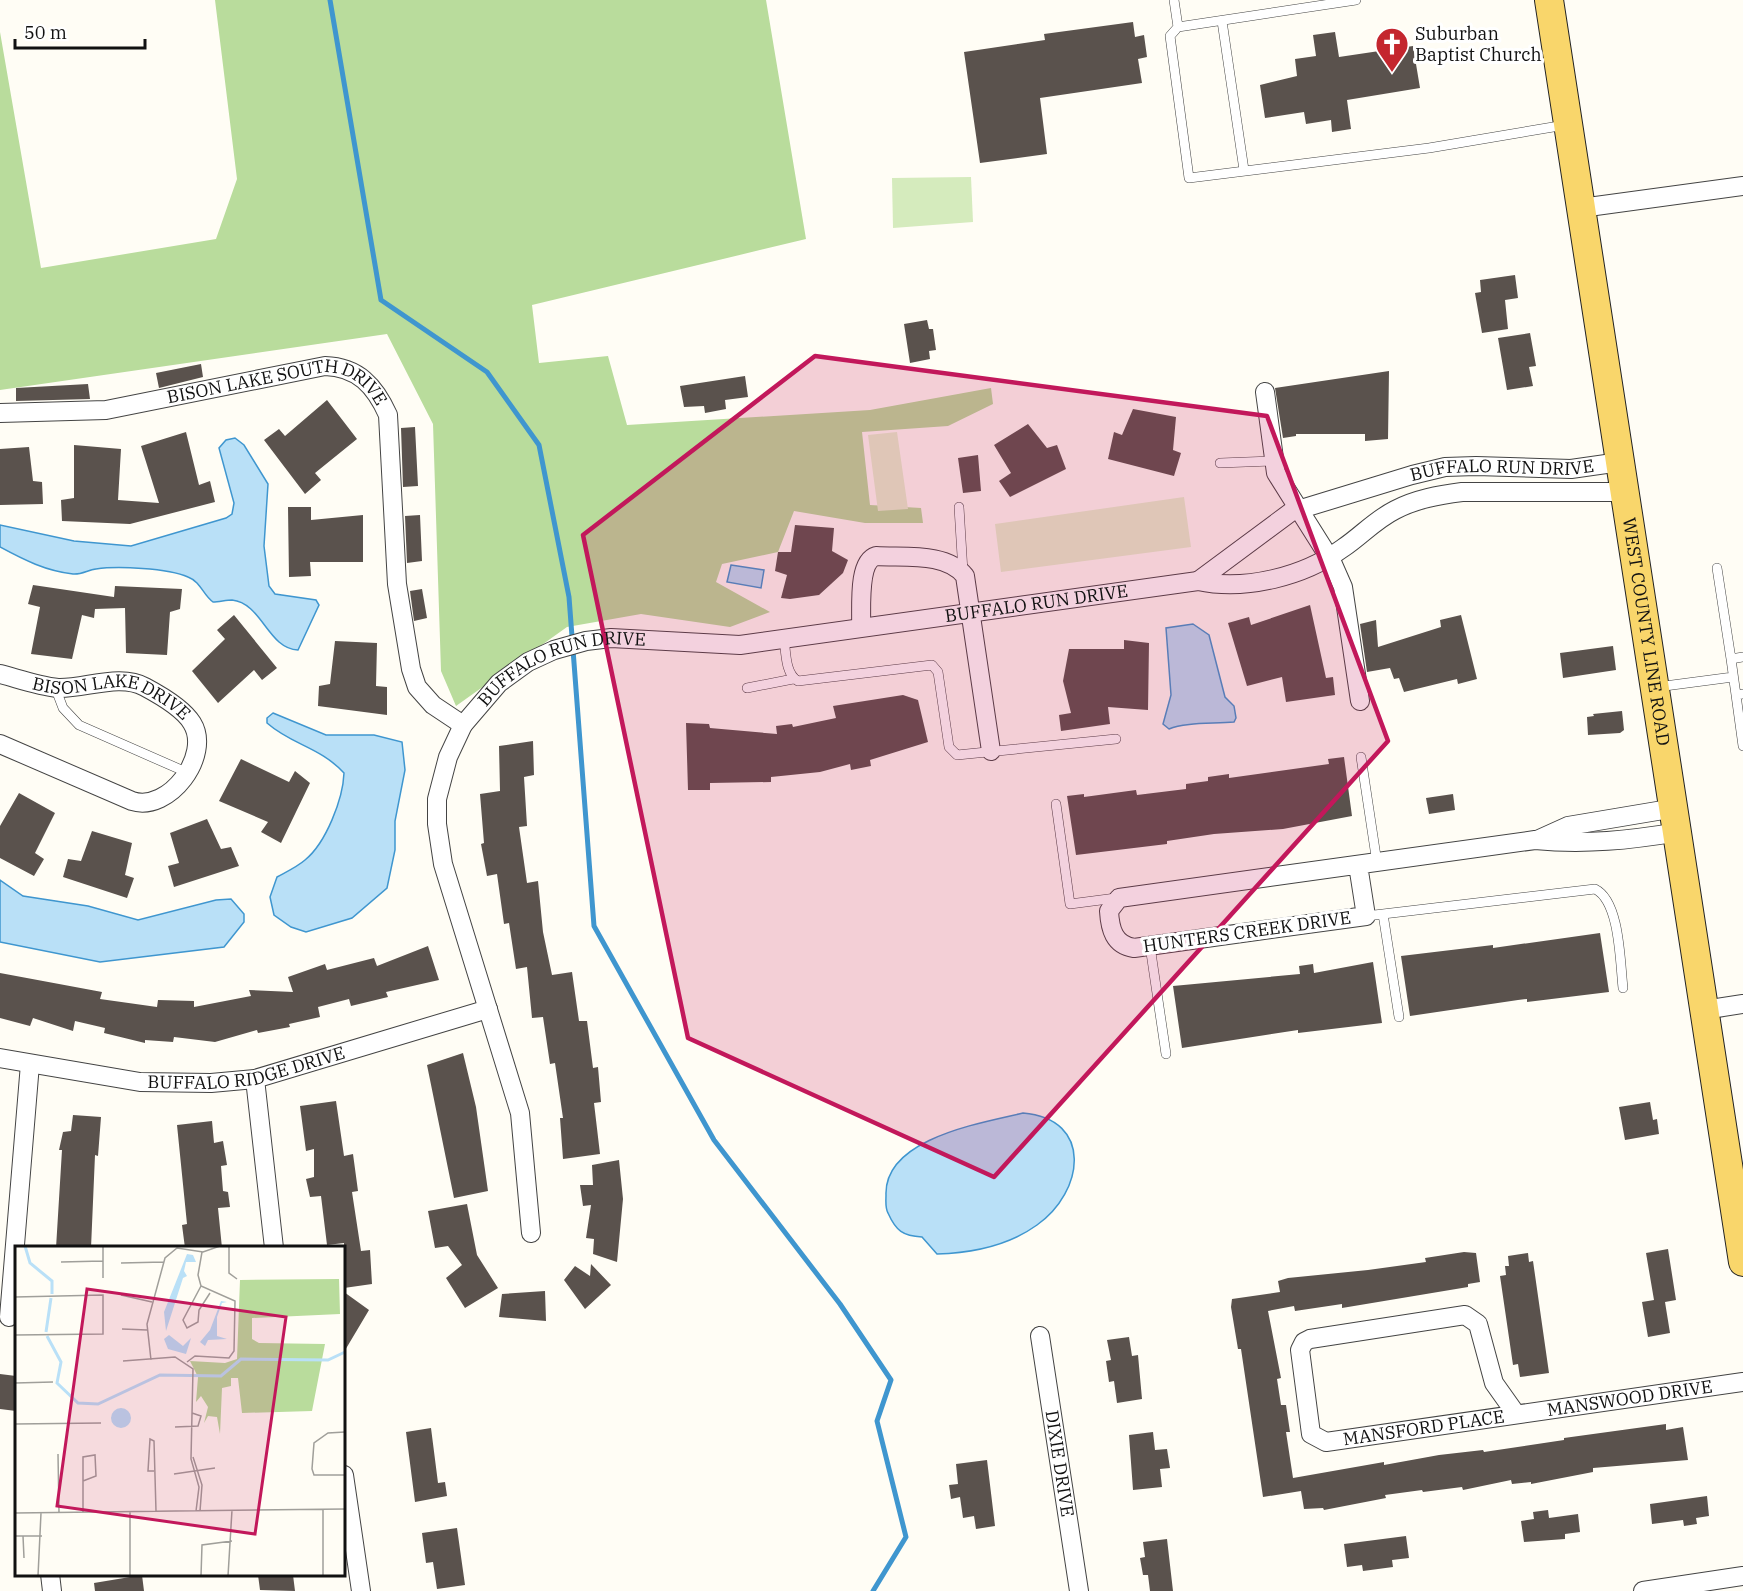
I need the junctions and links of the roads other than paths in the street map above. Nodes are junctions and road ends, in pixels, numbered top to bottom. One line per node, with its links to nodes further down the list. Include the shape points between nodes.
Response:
1 (1174, 0): 5 (lane)
2 (1356, 0): 4 (lane)
3 (1549, 0): 6 (main road, WEST COUNTY LINE ROAD)
4 (1222, 21): 5 (lane); 7 (lane)
5 (1178, 27): 7 (lane, via 1170,36 1189,178)
6 (1568, 124): 7 (lane, via 1429,148); 9 (main road, WEST COUNTY LINE ROAD)
7 (1244, 170)
8 (1743, 186): 9 (street)
9 (1581, 208): 13 (main road, WEST COUNTY LINE ROAD)
10 (1265, 392): 12 (street)
11 (0, 413): 35 (street, BISON LAKE SOUTH DRIVE, via 106,410 325,366 359,375 382,399 388,415 397,584 413,678 433,705)
12 (1274, 461): 14 (lane); 17 (street, via 1276,473)
13 (1620, 462): 15 (main road, WEST COUNTY LINE ROAD); 17 (street, BUFFALO RUN DRIVE, via 1570,469 1445,467)
14 (1220, 463)
15 (1625, 492): 18 (street, BUFFALO RUN DRIVE, via 1462,492 1436,496 1394,510); 31 (main road, WEST COUNTY LINE ROAD)
16 (958, 507): 20 (lane)
17 (1298, 509): 18 (street); 21 (street, BUFFALO RUN DRIVE)
18 (1329, 557): 21 (street, BUFFALO RUN DRIVE, via 1276,578 1222,586); 34 (street, via 1343,586)
19 (1717, 568): 26 (lane)
20 (963, 574): 22 (street); 23 (street, via 947,561 870,558 864,569)
21 (1198, 581): 22 (street, BUFFALO RUN DRIVE)
22 (971, 612): 23 (street, BUFFALO RUN DRIVE); 39 (street)
23 (861, 627): 24 (street, BUFFALO RUN DRIVE)
24 (784, 638): 29 (lane); 35 (street, BUFFALO RUN DRIVE, via 726,646 627,638 577,643 548,653 512,673 487,695)
25 (1743, 657): 26 (lane)
26 (1731, 659): 28 (lane)
27 (0, 674): 30 (street, BISON LAKE DRIVE)
28 (1733, 676): 31 (lane); 33 (lane)
29 (793, 679): 32 (lane); 39 (lane, via 804,682 932,665 938,672 951,751 959,755)
30 (55, 687): 41 (lane, via 63,708 79,725); 41 (street, BISON LAKE DRIVE, via 122,682 141,685 184,713 196,730 196,747)
31 (1655, 687): 43 (main road, WEST COUNTY LINE ROAD)
32 (747, 688)
33 (1739, 695): 38 (lane)
34 (1360, 701)
35 (463, 725): 50 (street, BUFFALO RUN DRIVE, via 441,778 436,824 443,864)
36 (1116, 739): 39 (lane)
37 (0, 744): 41 (street, via 142,803 166,797)
38 (1743, 746)
39 (991, 751)
40 (1361, 757): 44 (lane)
41 (186, 772)
42 (1056, 804): 45 (lane, via 1070,904)
43 (1677, 820): 44 (street, via 1623,841 1571,844 1535,840); 51 (main road, WEST COUNTY LINE ROAD)
44 (1367, 864): 45 (street); 46 (street, HUNTERS CREEK DRIVE)
45 (1119, 898): 47 (street, HUNTERS CREEK DRIVE, via 1109,911 1116,938 1129,947)
46 (1374, 915): 47 (street, HUNTERS CREEK DRIVE); 48 (lane, via 1594,888 1606,898 1613,915); 52 (lane)
47 (1150, 946): 53 (lane)
48 (1623, 988)
49 (1743, 1004): 51 (street)
50 (488, 1009): 56 (street, BUFFALO RIDGE DRIVE); 57 (street, BUFFALO RUN DRIVE, via 520,1113)
51 (1704, 1010): 59 (main road, WEST COUNTY LINE ROAD)
52 (1399, 1017)
53 (1167, 1054)
54 (0, 1058): 55 (street, BUFFALO RIDGE DRIVE)
55 (30, 1064): 56 (street, BUFFALO RIDGE DRIVE, via 140,1082); 60 (street)
56 (255, 1079): 58 (street)
57 (531, 1233)
58 (274, 1246)
59 (1743, 1263)
60 (9, 1317)
61 (1040, 1336): 69 (street, DIXIE DRIVE)
62 (1743, 1382): 63 (street, MANSWOOD DRIVE)
63 (1516, 1414): 63 (street, MANSFORD PLACE, via 1494,1383 1478,1324 1465,1315 1310,1339 1300,1350 1311,1434 1326,1442)
64 (345, 1482): 68 (street)
65 (50, 1576): 67 (street)
66 (1743, 1576): 70 (street)
67 (52, 1591)
68 (361, 1591)
69 (1079, 1591)
70 (1643, 1591)

